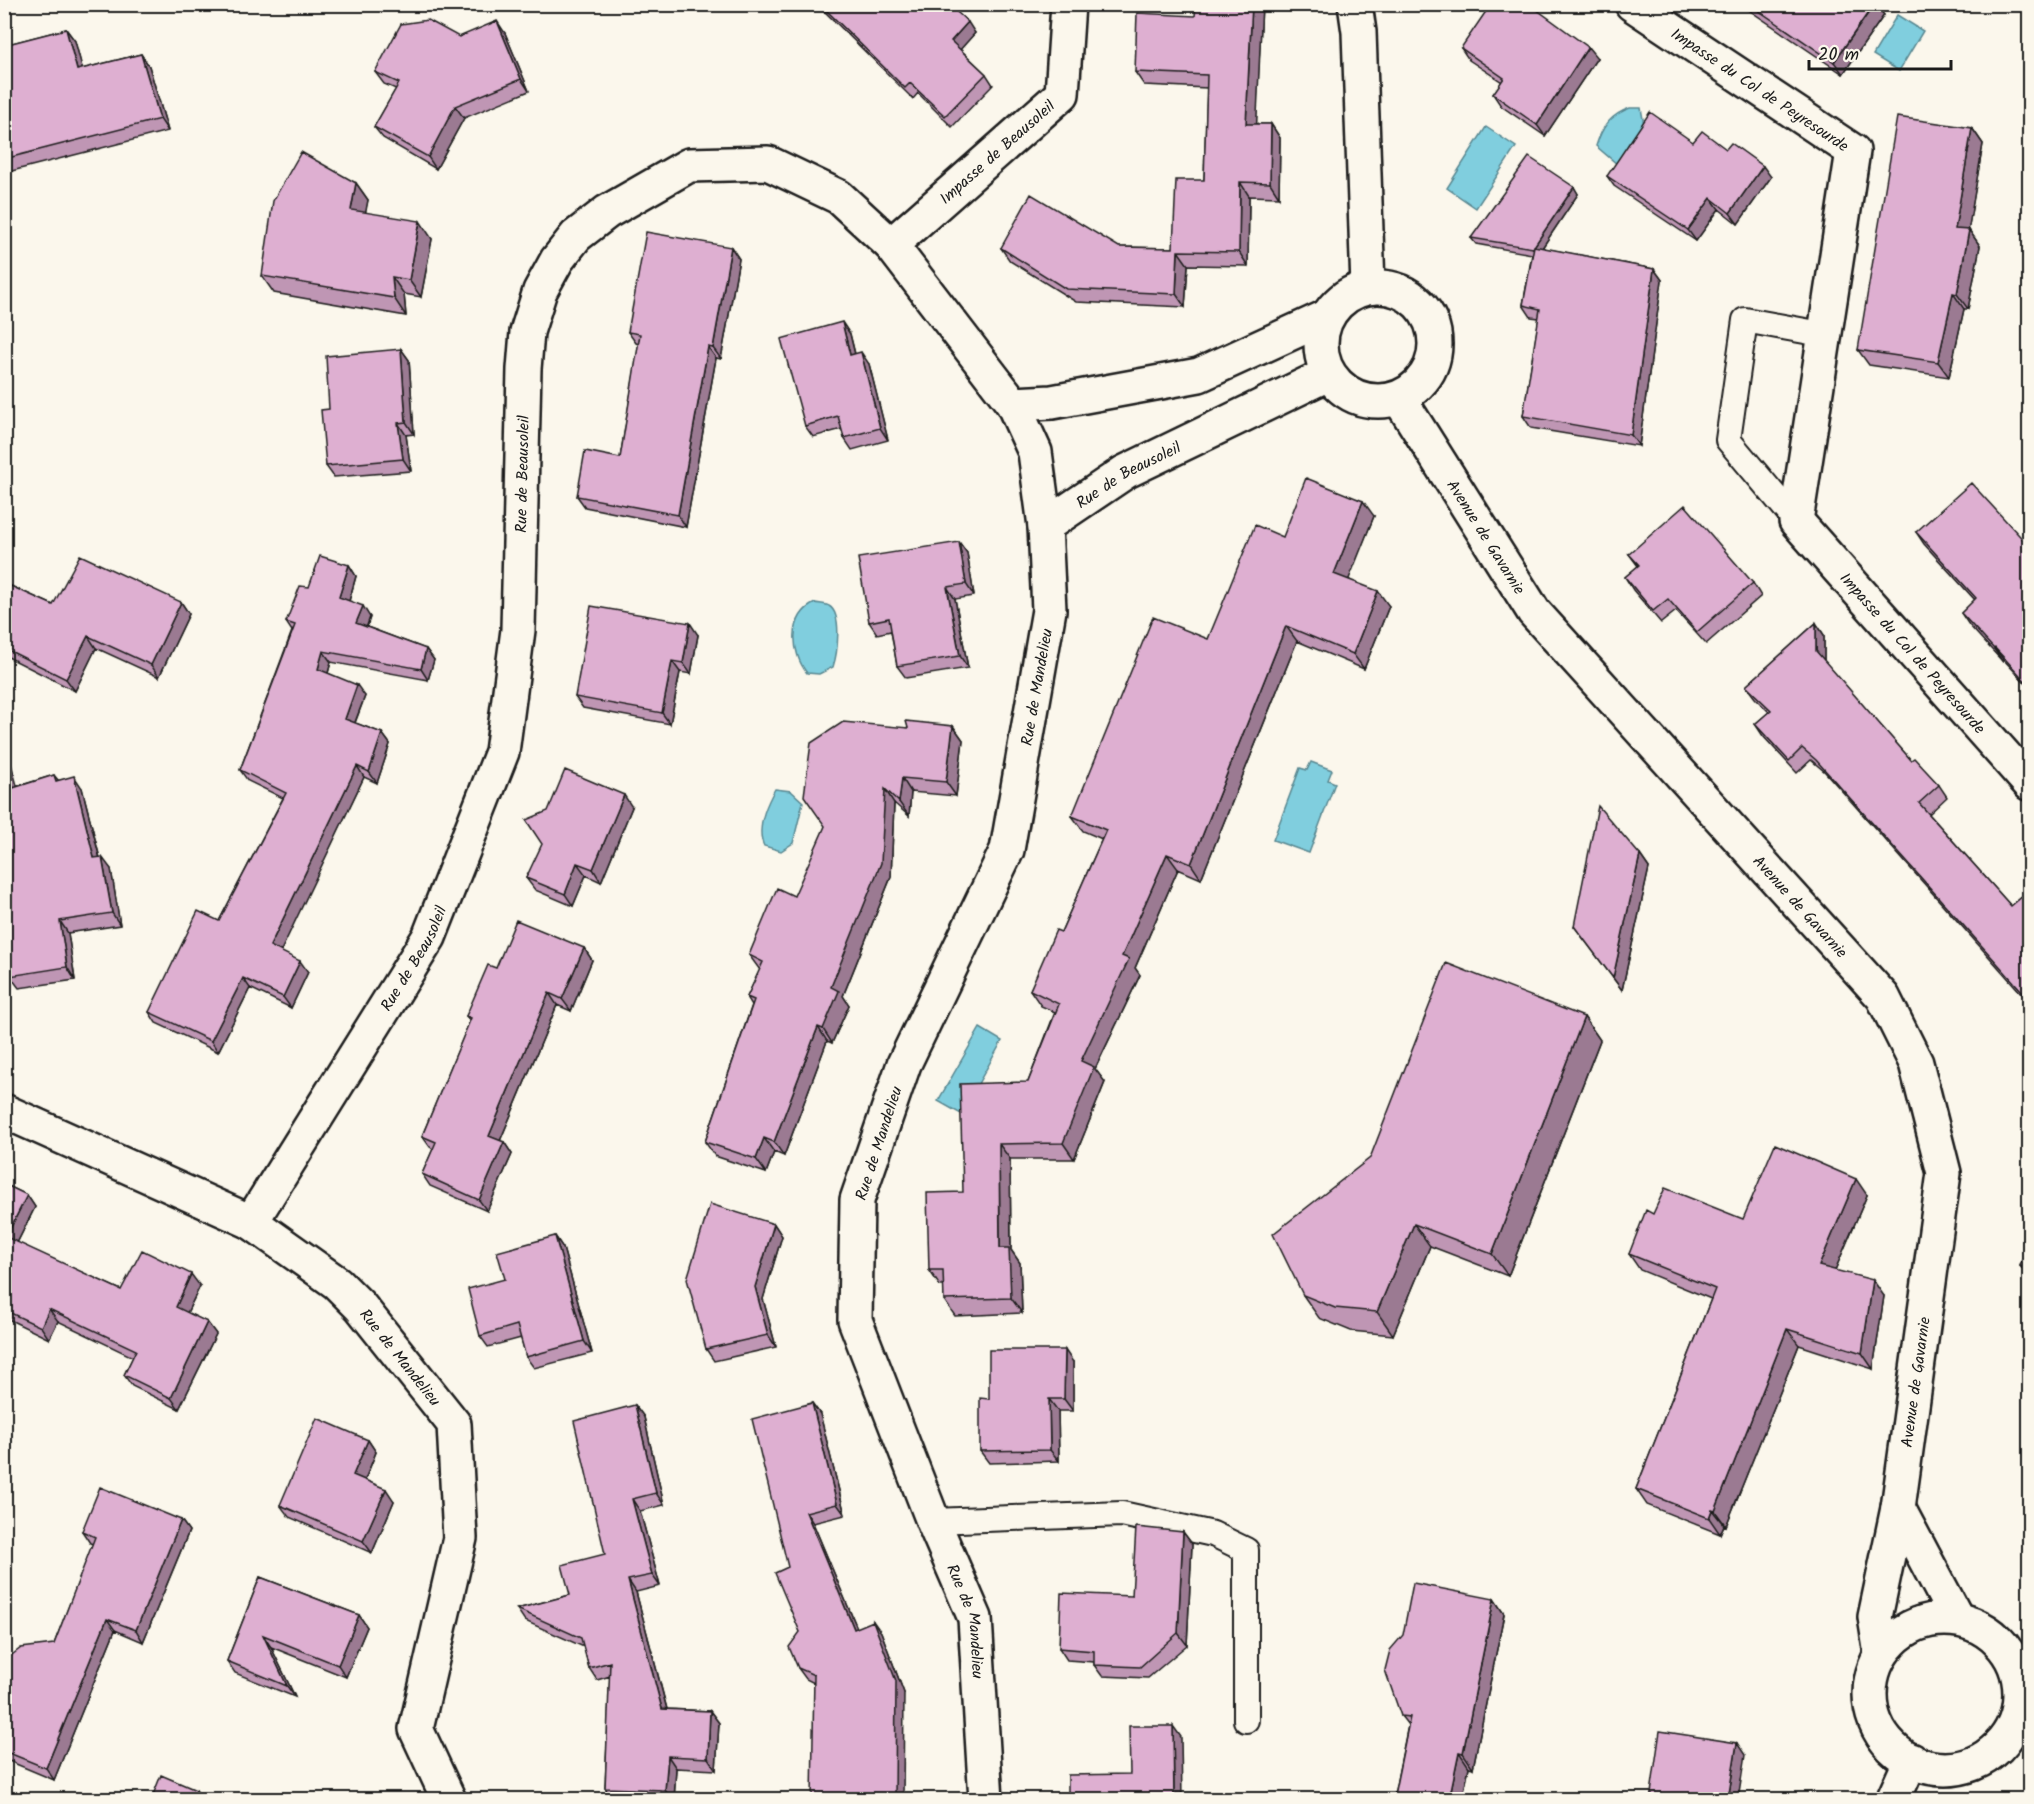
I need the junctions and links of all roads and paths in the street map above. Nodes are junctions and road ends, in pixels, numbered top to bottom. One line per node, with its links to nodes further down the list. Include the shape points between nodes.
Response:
1 (1068, 4): 4 (street, Impasse de Beausoleil, via 1062,94)
2 (1355, 4): 5 (street)
3 (1632, 4): 7 (street, Impasse du Col de Peyresourde, via 1853,151)
4 (891, 245): 10 (street, Rue de Beausoleil); 15 (street, Rue de Beausoleil, via 839,196 768,163 689,165 607,212 576,236 557,260 540,291 527,332 518,630 502,752 429,937)
5 (1368, 287): 6 (street, via 1349,293); 9 (street, via 1383,286 1403,292 1421,306 1432,323 1436,342 1433,363 1416,387)
6 (1326, 317): 8 (street, via 1320,336 1321,357); 10 (street, via 1199,375 1052,402)
7 (1827, 335): 11 (street, Impasse du Col de Peyresourde); 11 (lane, Impasse du Col de Peyresourde, via 1745,320 1728,440)
8 (1328, 374): 9 (street, via 1341,390 1359,399 1379,402); 12 (street, Rue de Beausoleil, via 1125,472)
9 (1399, 398): 16 (street, Avenue de Gavarnie, via 1534,612 1883,997 1916,1063 1944,1173)
10 (1013, 404): 12 (street, Rue de Beausoleil, via 1035,452)
11 (1796, 521): 13 (street, Impasse du Col de Peyresourde)
12 (1045, 526): 17 (street, Rue de Mandelieu, via 1049,610 1007,850 904,1064 857,1200 855,1320)
13 (2030, 784)
14 (4, 1111): 15 (street, Rue de Mandelieu)
15 (251, 1222): 24 (street, Rue de Mandelieu, via 337,1283 360,1306 454,1424 460,1538 416,1729)
16 (1898, 1508): 18 (street); 20 (street, Avenue de Gavarnie, via 1875,1617)
17 (933, 1521): 22 (lane, via 1122,1514 1213,1534 1246,1550); 25 (street, Rue de Mandelieu, via 975,1618)
18 (1958, 1619): 19 (street); 20 (street, via 1916,1625 1890,1642)
19 (2017, 1645): 21 (street, via 2016,1668)
20 (1881, 1654): 23 (street, via 1871,1683 1873,1714 1887,1741)
21 (2025, 1701): 23 (street, via 2010,1733 1988,1756 1957,1768 1925,1766)
22 (1246, 1720)
23 (1911, 1760): 26 (street)
24 (449, 1800)
25 (986, 1800)
26 (1893, 1800)

